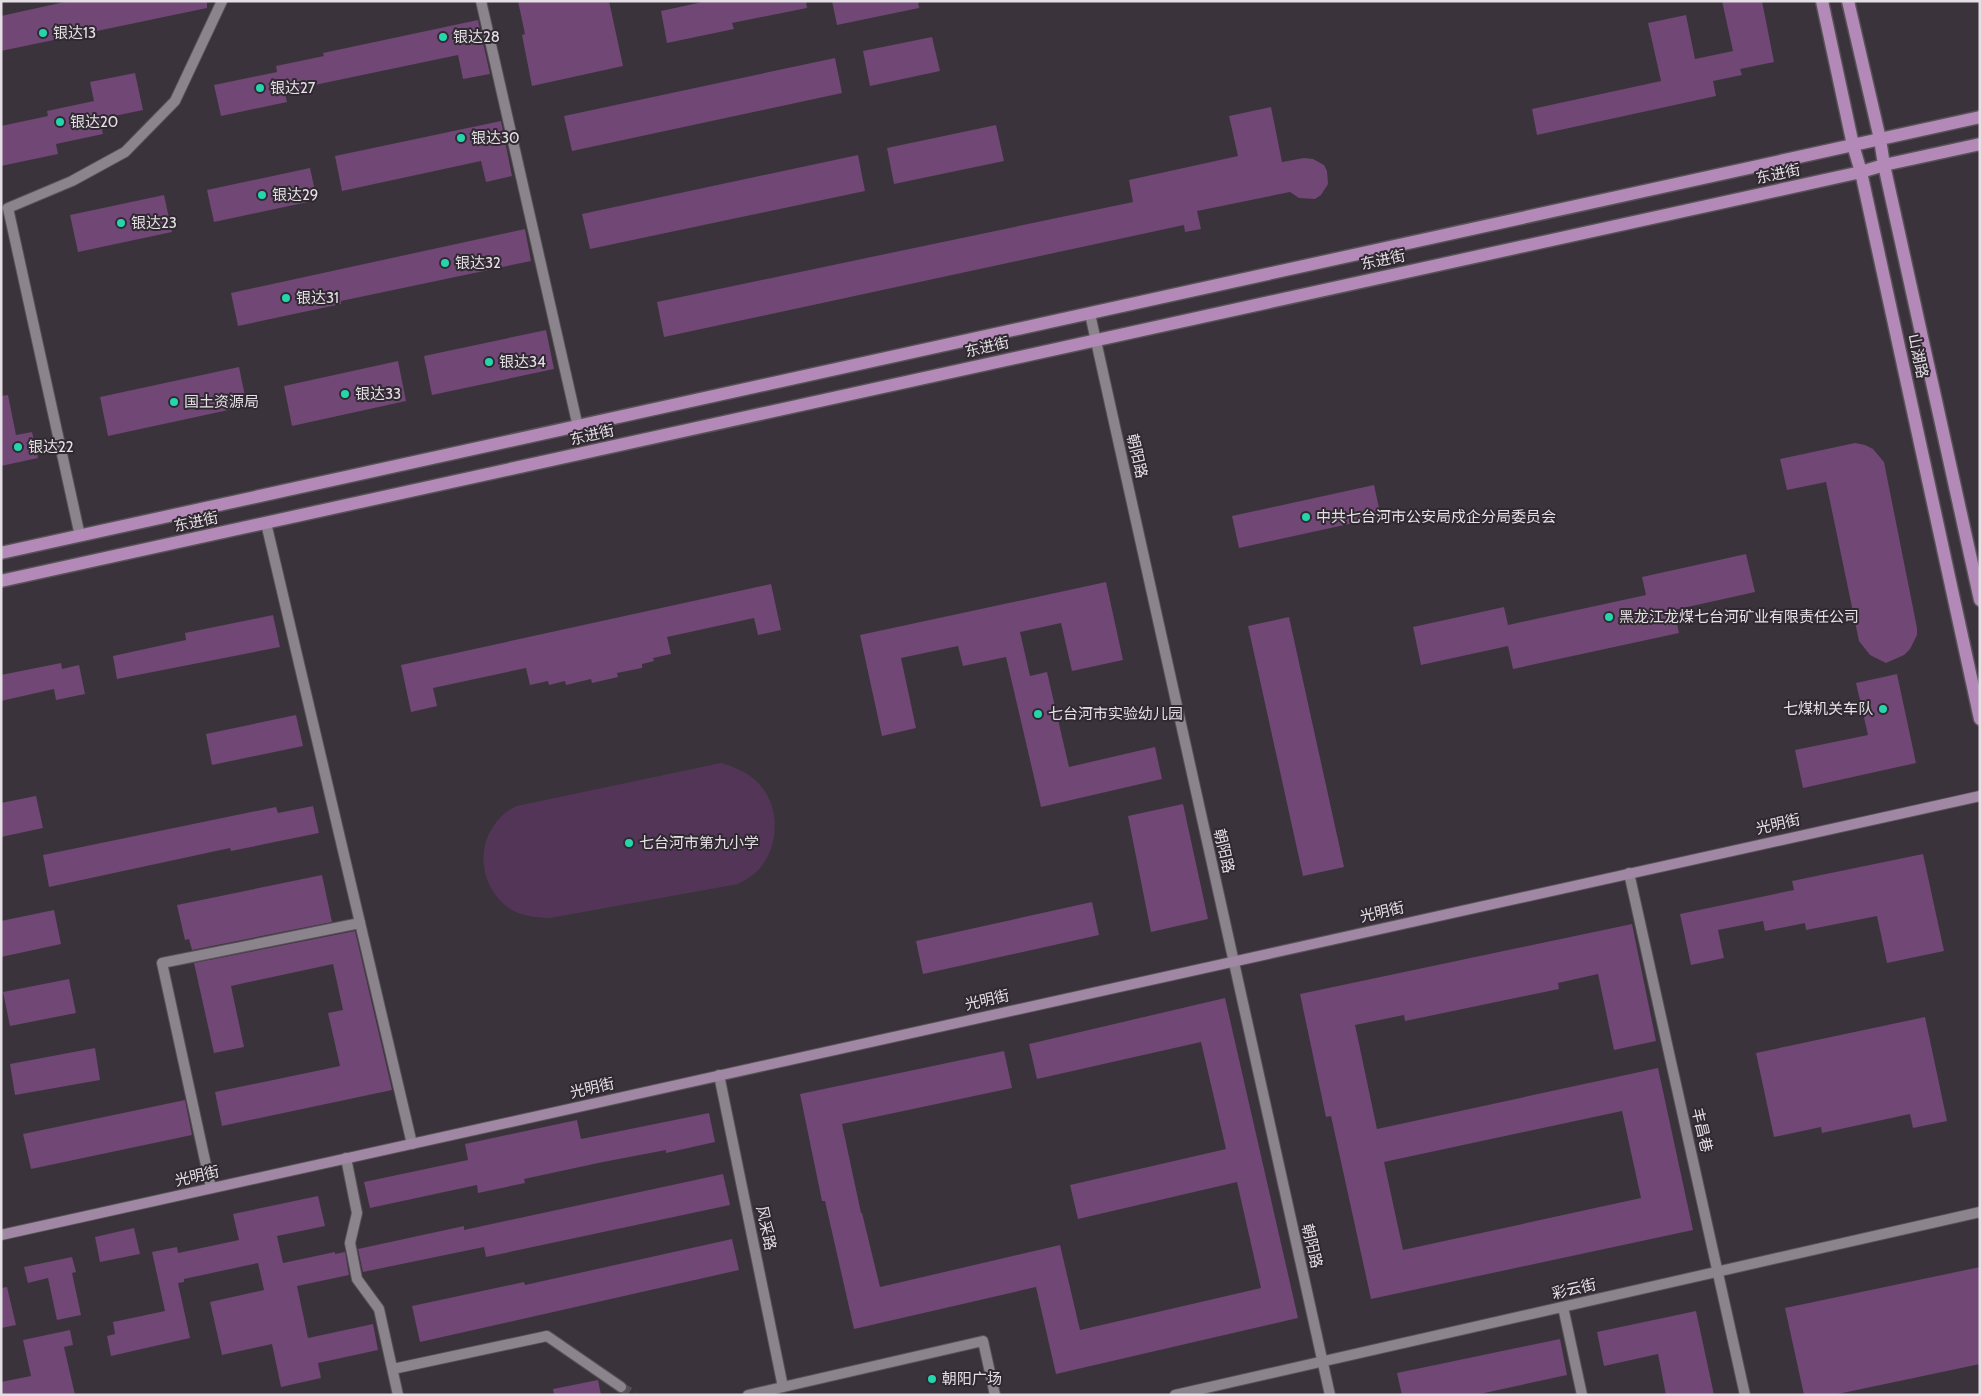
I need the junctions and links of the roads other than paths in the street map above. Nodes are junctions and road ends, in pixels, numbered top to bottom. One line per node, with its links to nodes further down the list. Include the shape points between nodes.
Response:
1 (222, 1): 11 (street, via 175,101 125,152 72,181)
2 (481, 1): 14 (street)
3 (1822, 1): 8 (main road, 山湖路)
4 (1848, 1): 6 (main road, 山湖路)
5 (1980, 117): 6 (main road, 东进街)
6 (1880, 140): 8 (main road, 东进街); 9 (main road, 山湖路)
7 (1980, 144): 9 (main road, 东进街)
8 (1853, 145): 10 (main road, 山湖路); 12 (main road, 东进街)
9 (1884, 165): 10 (main road, 东进街); 19 (main road, 山湖路)
10 (1861, 172): 13 (main road, 东进街); 20 (main road, 山湖路)
11 (5, 208): 16 (street)
12 (1090, 314): 13 (street, 朝阳路); 14 (main road, 东进街)
13 (1096, 339): 15 (main road, 东进街); 24 (street, 朝阳路)
14 (578, 427): 16 (main road, 东进街)
15 (266, 524): 18 (main road, 东进街); 23 (street)
16 (80, 536): 17 (main road, 东进街)
17 (1, 553)
18 (1, 581)
19 (1980, 600)
20 (1980, 719)
21 (1980, 796): 22 (main road, 光明街)
22 (1629, 873): 24 (main road, 光明街); 31 (street, 丰昌巷)
23 (360, 922): 26 (street); 28 (street, via 162,963)
24 (1233, 961): 25 (main road, 光明街); 33 (street, 朝阳路)
25 (719, 1075): 26 (main road, 光明街); 36 (street, 风采路)
26 (412, 1144): 27 (main road, 光明街)
27 (346, 1158): 28 (main road, 光明街); 34 (street, via 357,1213 350,1243 357,1279 380,1309)
28 (211, 1188): 30 (main road, 光明街)
29 (1980, 1212): 31 (street, 彩云街)
30 (1, 1235)
31 (1718, 1271): 32 (street, 彩云街); 43 (street, 丰昌巷)
32 (1563, 1307): 33 (street, 彩云街); 42 (street)
33 (1322, 1361): 40 (street, 彩云街); 41 (street, 朝阳路)
34 (392, 1369): 35 (street, via 547,1336); 37 (street)
35 (621, 1386)
36 (783, 1387): 38 (street); 39 (street, via 983,1341)
37 (398, 1395)
38 (748, 1395)
39 (995, 1395)
40 (1175, 1395)
41 (1330, 1395)
42 (1582, 1395)
43 (1745, 1395)

